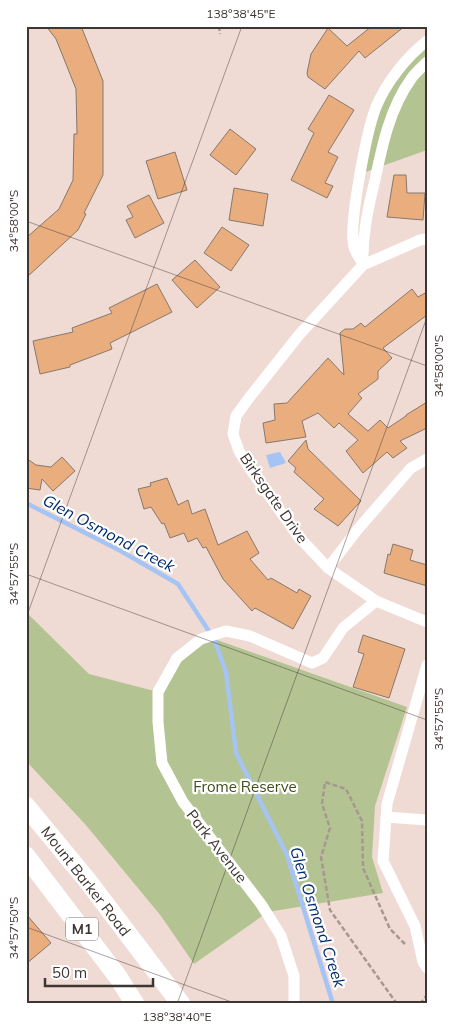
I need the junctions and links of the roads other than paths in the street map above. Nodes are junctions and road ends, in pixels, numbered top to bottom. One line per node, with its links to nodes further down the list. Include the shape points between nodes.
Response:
1 (427, 41): 4 (street, via 412,52 376,108 364,157 353,229 354,247)
2 (427, 62): 4 (street, via 411,79 396,106 382,146 365,230)
3 (427, 239): 4 (street)
4 (363, 265): 6 (street, Birksgate Drive, via 299,335 249,398 236,416 233,434 248,466 298,536)
5 (427, 459): 6 (street, via 411,468)
6 (328, 568): 7 (street, Birksgate Drive)
7 (376, 601): 8 (street, Birksgate Drive); 17 (street, Park Avenue, via 343,628 323,658 312,663 250,636 226,632 200,639 177,658 158,692 162,763 183,802 262,904 281,936 294,976)
8 (427, 622)
9 (427, 665): 11 (street)
10 (26, 806): 16 (highway, Mount Barker Road / M1)
11 (386, 817): 12 (street); 14 (street, via 382,861 415,926)
12 (427, 820)
13 (26, 856): 15 (highway, Mount Barker Road / M1)
14 (425, 965)
15 (135, 1004)
16 (181, 1004)
17 (294, 1004)

